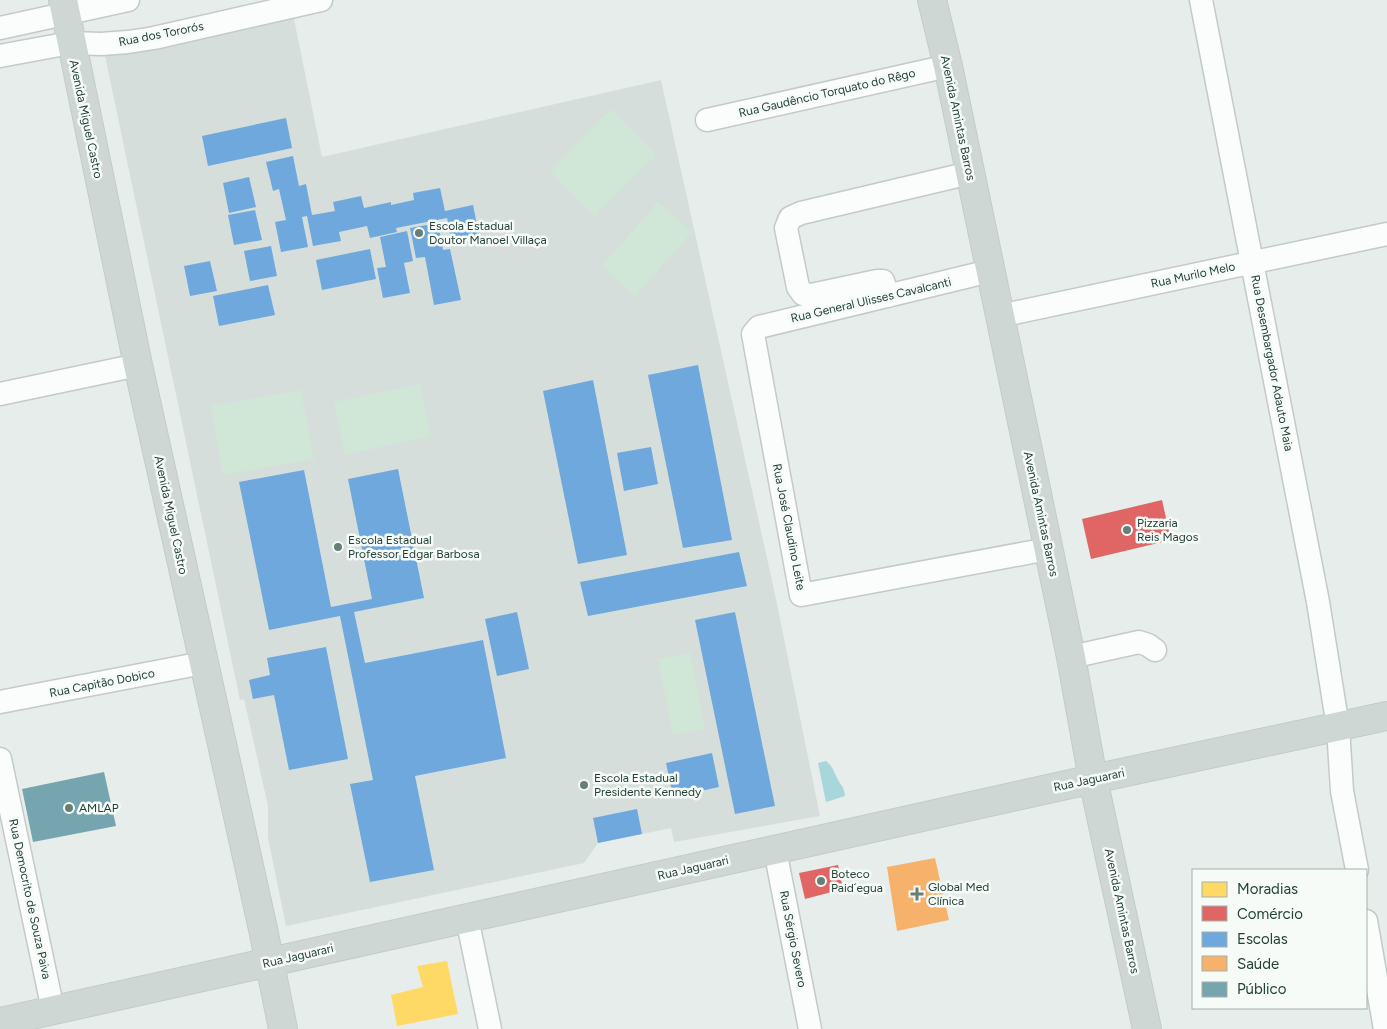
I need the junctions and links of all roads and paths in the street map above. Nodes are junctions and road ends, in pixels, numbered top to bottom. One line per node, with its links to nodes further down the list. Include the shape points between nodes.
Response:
1 (128, 0): 5 (street)
2 (321, 0): 7 (street, Rua dos Tororós, via 128,42)
3 (932, 0): 9 (main road, Avenida Amintas Barros)
4 (1201, 0): 13 (street, Rua Desembargador Adauto Maia)
5 (64, 7): 6 (street); 7 (main road, Avenida Miguel Castro)
6 (0, 28)
7 (70, 43): 8 (street, Rua dos Tororós); 18 (main road, Avenida Miguel Castro)
8 (0, 56)
9 (948, 66): 10 (street, Rua Gaudêncio Torquato do Rêgo); 11 (main road, Avenida Amintas Barros)
10 (707, 120)
11 (970, 173): 14 (main road, Avenida Amintas Barros); 15 (street, via 790,218 786,228 798,287 803,294 883,281)
12 (1387, 234): 13 (street, Rua Murilo Melo)
13 (1252, 263): 16 (street, Rua Murilo Melo); 26 (street, Rua Desembargador Adauto Maia, via 1318,602)
14 (990, 271): 15 (street, Rua General Ulisses Cavalcanti); 16 (main road, Avenida Amintas Barros)
15 (888, 296): 17 (street, Rua General Ulisses Cavalcanti, via 759,327)
16 (999, 316): 20 (main road, Avenida Amintas Barros)
17 (754, 331): 20 (street, Rua José Claudino Leite, via 801,596)
18 (138, 365): 19 (street); 23 (main road, Avenida Miguel Castro)
19 (0, 394)
20 (1048, 549): 22 (main road, Avenida Amintas Barros)
21 (1155, 650): 22 (street, via 1139,642)
22 (1071, 657): 28 (main road, Avenida Amintas Barros)
23 (203, 664): 24 (street, Rua Capitão Dobico); 33 (main road, Avenida Miguel Castro)
24 (0, 702)
25 (1387, 716): 26 (main road, Rua Jaguarari)
26 (1338, 727): 28 (main road, Rua Jaguarari); 30 (street, Rua Desembargador Adauto Maia, via 1342,791)
27 (0, 759): 34 (street, Rua Democrito de Souza Paiva)
28 (1093, 779): 29 (main road, Rua Jaguarari); 39 (main road, Avenida Amintas Barros)
29 (775, 850): 31 (main road, Rua Jaguarari); 38 (street, Rua Sérgio Severo)
30 (1357, 869)
31 (467, 918): 33 (main road, Rua Jaguarari); 37 (street)
32 (1367, 927): 40 (street)
33 (269, 963): 34 (main road, Rua Jaguarari); 36 (main road, Avenida Miguel Castro)
34 (53, 1010): 35 (main road, Rua Jaguarari)
35 (0, 1022)
36 (283, 1029)
37 (490, 1029)
38 (810, 1029)
39 (1147, 1029)
40 (1385, 1029)

